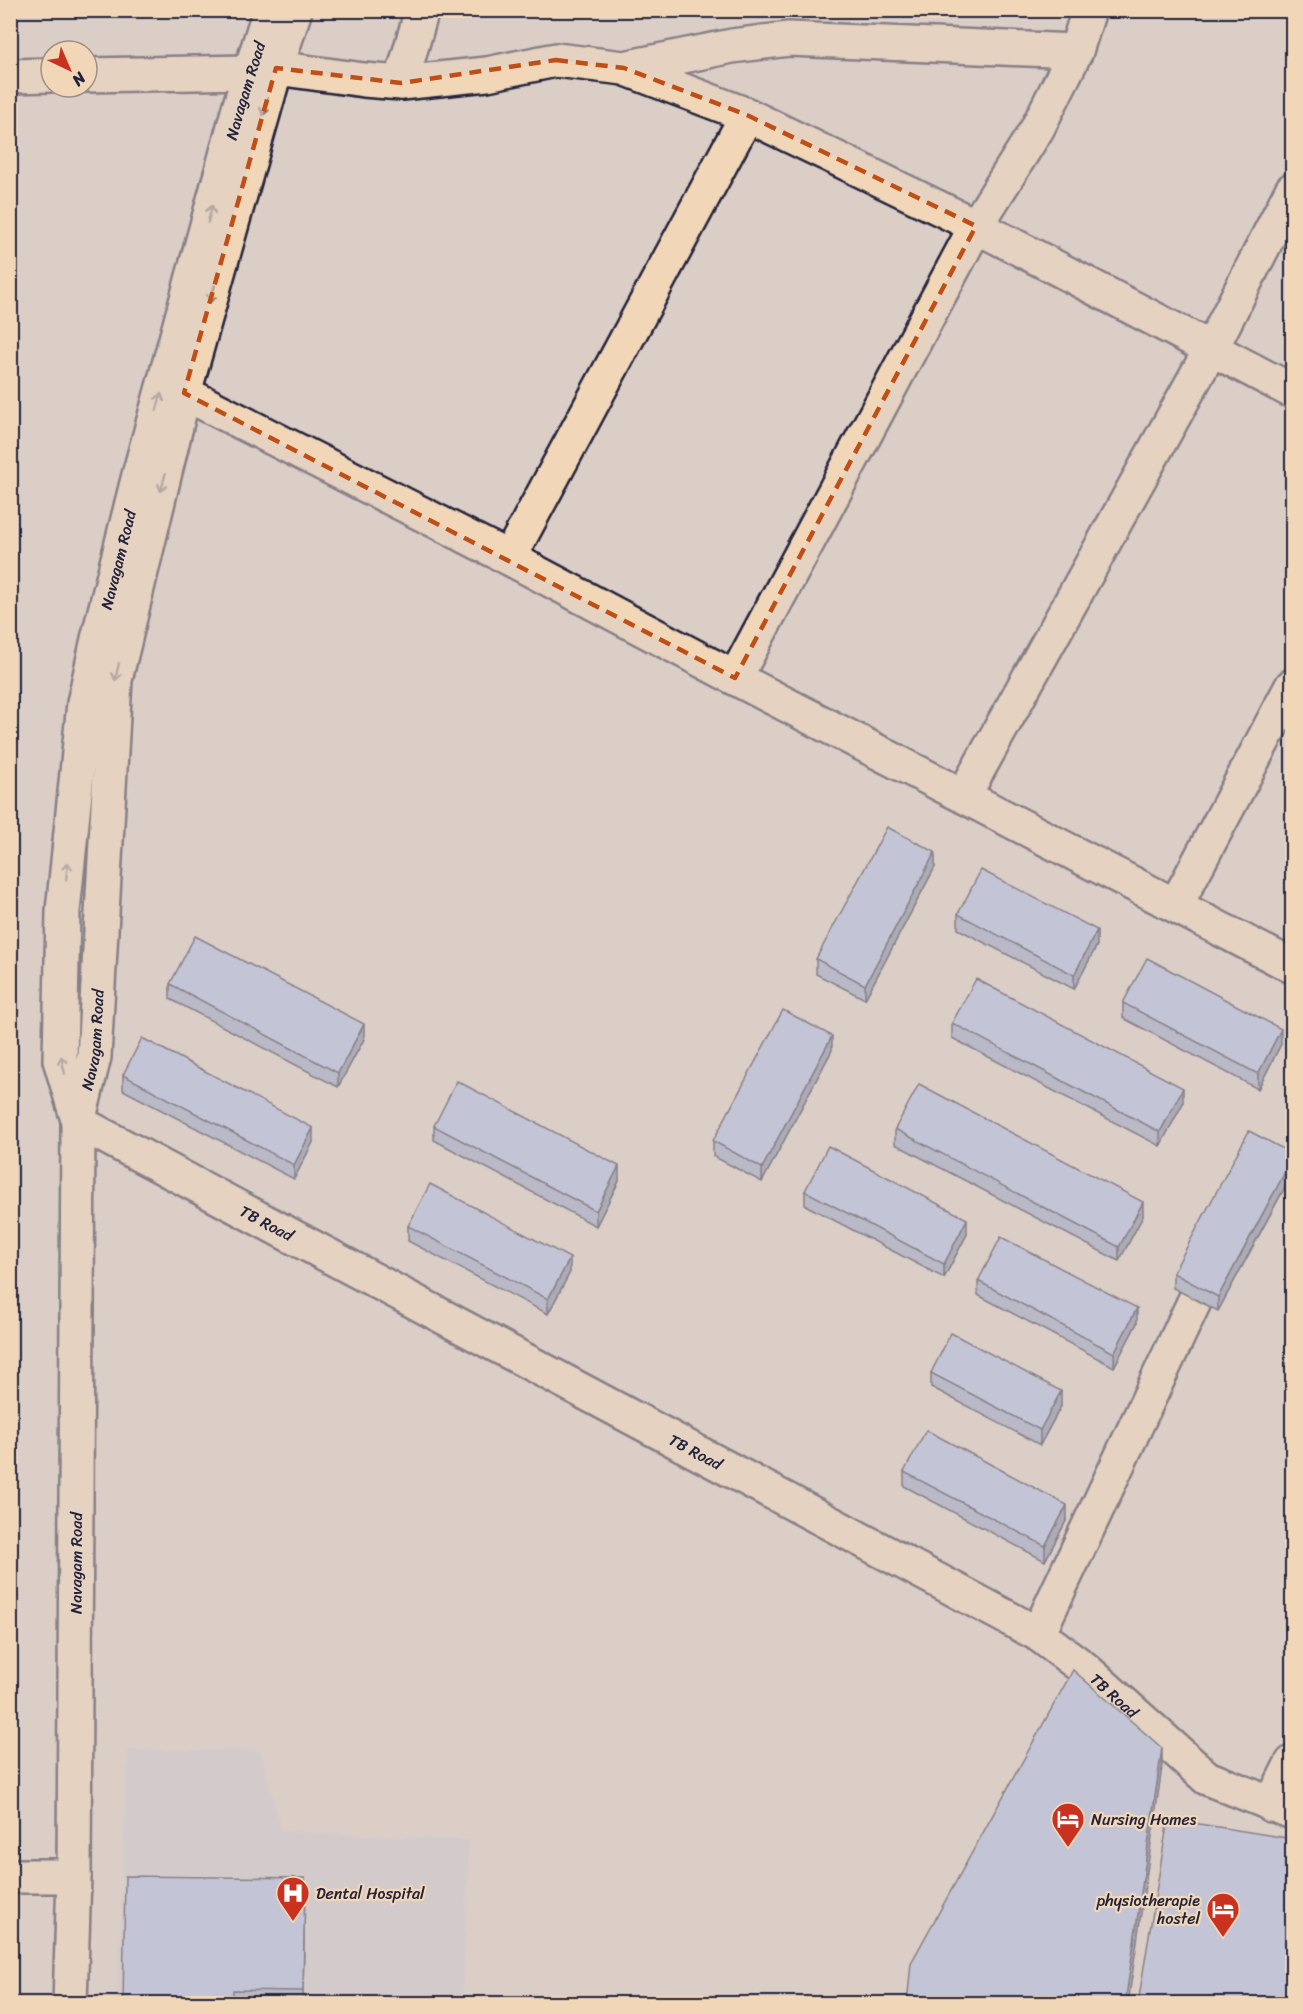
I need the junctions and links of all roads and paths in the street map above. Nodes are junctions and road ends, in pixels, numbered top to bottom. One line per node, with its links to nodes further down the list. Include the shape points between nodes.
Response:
1 (270, 10): 8 (street, Navagam Road)
2 (295, 10): 8 (street, Navagam Road)
3 (422, 10): 12 (street)
4 (1089, 10): 6 (street)
5 (789, 25): 6 (street); 7 (street, via 732,46)
6 (1076, 51): 15 (street, via 1037,129)
7 (624, 68): 12 (street, via 556,60 487,74); 13 (street)
8 (263, 70): 10 (street); 12 (street); 18 (street, Navagam Road, one-way to 18); 25 (street, Navagam Road, one-way to 8, via 60,1060 63,911 84,704 139,475)
9 (39, 75): 11 (street)
10 (99, 75)
11 (10, 76)
12 (401, 83)
13 (747, 115): 15 (street); 19 (street)
14 (1293, 190): 16 (street)
15 (976, 225): 16 (street); 20 (street)
16 (1211, 349): 17 (street); 22 (street)
17 (1293, 391)
18 (184, 393): 19 (street); 25 (street, Navagam Road, one-way to 25, via 115,680 94,1057)
19 (509, 558): 20 (street)
20 (735, 678): 22 (street)
21 (1293, 686): 23 (street)
22 (964, 795): 23 (street)
23 (1176, 905): 24 (street)
24 (1293, 966)
25 (78, 1122): 27 (street, TB Road); 33 (street, Navagam Road)
26 (1235, 1237): 27 (street, via 1203,1283)
27 (1038, 1634): 28 (street, TB Road)
28 (1085, 1669): 29 (street); 31 (street, TB Road, via 1207,1778)
29 (1080, 1703)
30 (1293, 1763): 31 (street)
31 (1282, 1808)
32 (10, 1876): 33 (street)
33 (74, 1876): 34 (street, Navagam Road)
34 (70, 2004)

